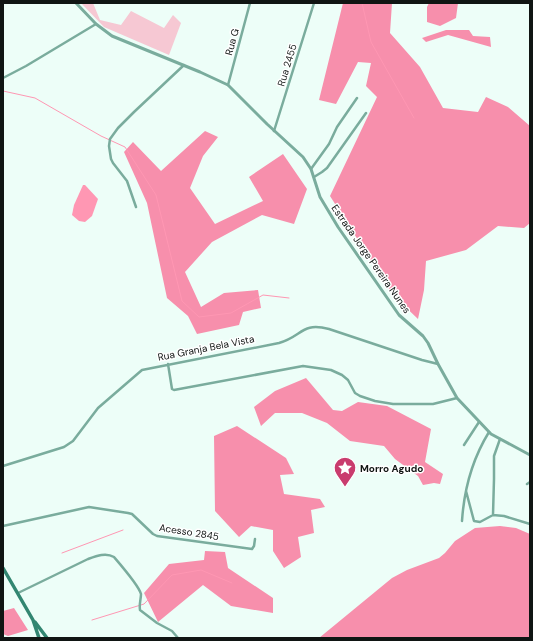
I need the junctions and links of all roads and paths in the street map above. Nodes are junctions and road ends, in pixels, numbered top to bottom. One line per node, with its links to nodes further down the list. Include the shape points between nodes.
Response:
1 (76, 3): 4 (street, Estrada Jorge Pereira Nunes)
2 (250, 3): 7 (street, Rua G)
3 (314, 3): 10 (street, Rua 2455)
4 (96, 24): 5 (street, Estrada Jorge Pereira Nunes, via 112,36); 6 (street)
5 (184, 65): 7 (street, Estrada Jorge Pereira Nunes); 13 (street, via 118,128 110,139 108,146 111,159 127,181)
6 (3, 78)
7 (228, 85): 10 (street, Estrada Jorge Pereira Nunes)
8 (357, 98): 11 (street)
9 (366, 113): 12 (street, via 327,168)
10 (274, 131): 11 (street, Estrada Jorge Pereira Nunes, via 303,157)
11 (311, 169): 12 (street, Estrada Jorge Pereira Nunes)
12 (314, 177): 15 (street, Estrada Jorge Pereira Nunes, via 320,198 338,227 399,315 423,336)
13 (136, 207)
14 (168, 364): 15 (street, Rua Granja Bela Vista, via 279,343 313,326); 16 (street, via 174,390 303,366 331,370 342,375 355,393 375,401 393,404 433,404); 22 (street, Rua Granja Bela Vista, via 139,371 98,408 73,441 64,447)
15 (438, 364): 16 (street, Estrada Jorge Pereira Nunes)
16 (458, 398): 17 (street, Estrada Jorge Pereira Nunes)
17 (478, 422): 18 (street, Estrada Jorge Pereira Nunes); 20 (street)
18 (489, 432): 19 (street, Estrada Jorge Pereira Nunes); 23 (street, via 476,456)
19 (500, 439): 21 (street, Estrada Jorge Pereira Nunes); 24 (street, via 494,456)
20 (464, 444)
21 (530, 455)
22 (3, 466)
23 (466, 491): 24 (street, via 474,521 480,522); 25 (street)
24 (493, 515): 26 (street)
25 (462, 521)
26 (530, 524)
27 (3, 526): 28 (street, Acesso 2845, via 90,507 132,514 157,536 252,549)
28 (255, 539)
29 (3, 568): 30 (main road)
30 (17, 594): 31 (main road); 34 (street, via 88,559 111,555 139,589 140,610 172,631)
31 (33, 620): 32 (main road); 33 (main road)
32 (39, 638)
33 (47, 638)
34 (178, 638)

